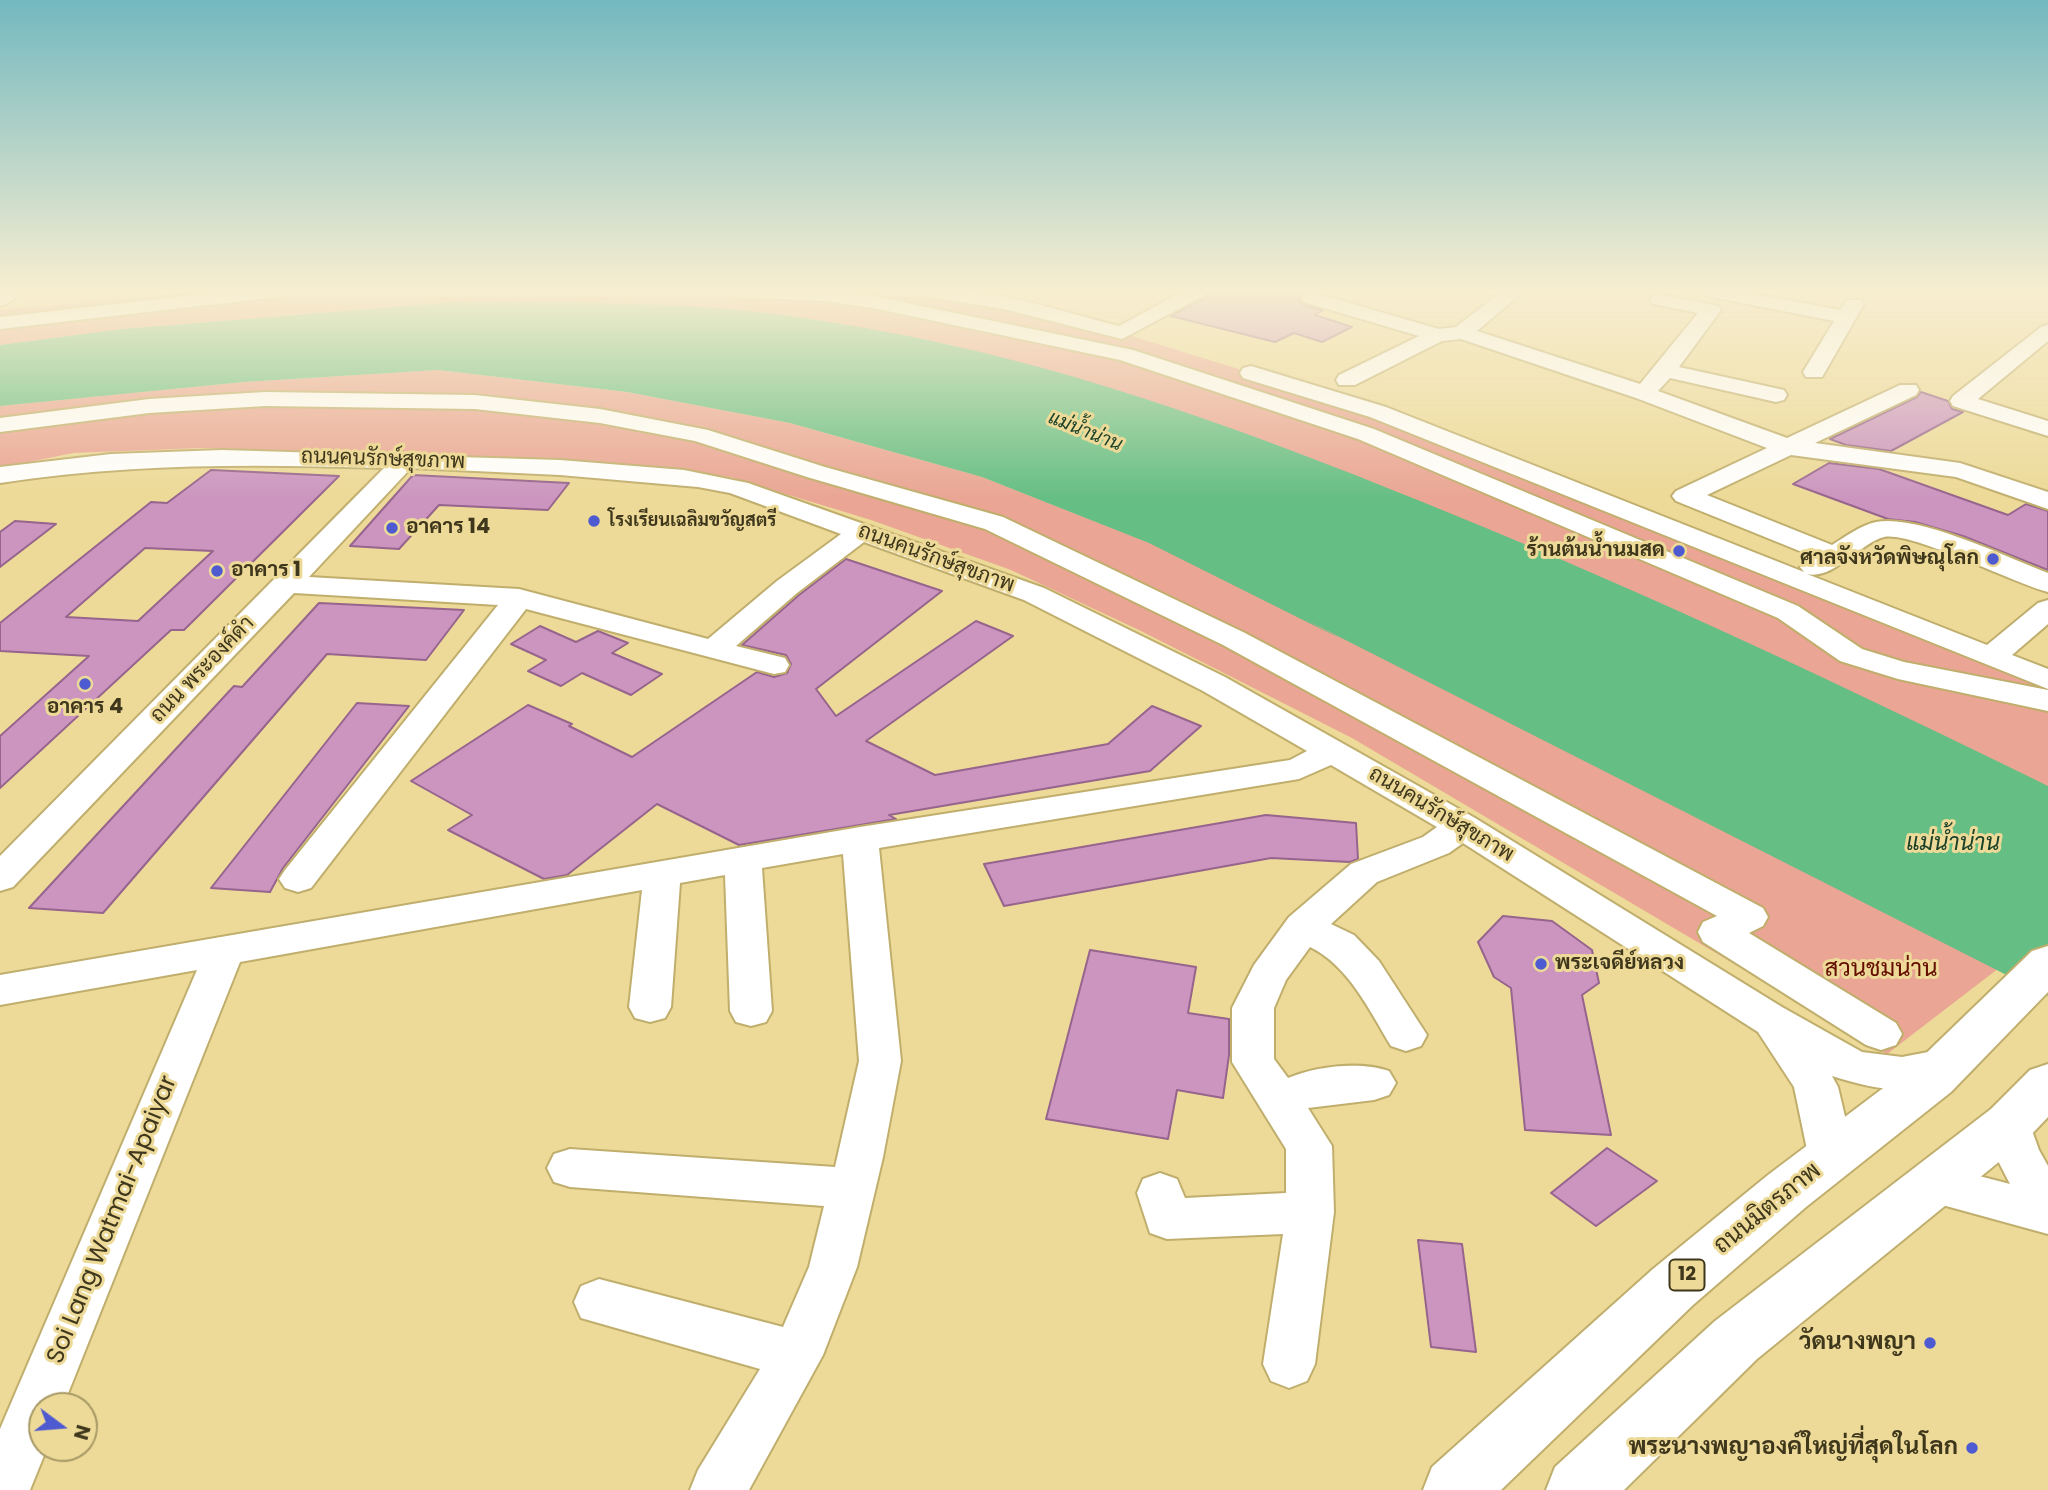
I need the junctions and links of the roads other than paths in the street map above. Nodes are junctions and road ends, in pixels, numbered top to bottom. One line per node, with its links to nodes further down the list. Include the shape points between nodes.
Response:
1 (1142, 361): 33 (street, via 1366,434 1788,612 1852,655 1898,670)
2 (1211, 361): 22 (street, via 1378,412)
3 (1386, 361): 10 (street)
4 (1546, 361): 12 (street)
5 (1672, 361): 8 (street)
6 (1821, 361): 9 (street)
7 (2011, 361): 15 (street, via 1961,401)
8 (1665, 370): 12 (street); 13 (street)
9 (1814, 372)
10 (1347, 380)
11 (1908, 390): 16 (street)
12 (1644, 393): 16 (street)
13 (1776, 394)
14 (0, 425): 48 (street, via 265,399 475,402 600,416 700,435 994,523 1234,639 1749,917 1717,932)
15 (2048, 429)
16 (1788, 447): 19 (street, via 1960,470); 21 (street, via 1685,496)
17 (404, 461): 18 (street, ถนนคนรักษ์สุขภาพ, via 183,458 51,466); 20 (street, ถนนคนรักษ์สุขภาพ, via 546,465 715,481); 24 (street, ถนน พระองค์ดำ)
18 (0, 475)
19 (2048, 500)
20 (861, 532): 29 (street); 34 (street, ถนนคนรักษ์สุขภาพ, via 1034,594 1214,684)
21 (1833, 555): 22 (street); 23 (street, via 1879,529 1914,532)
22 (1798, 578): 30 (street)
23 (2048, 583)
24 (287, 584): 25 (street); 39 (street, ถนน พระองค์ดำ)
25 (519, 598): 29 (street); 40 (street)
26 (2048, 610): 27 (lane)
27 (2020, 632): 28 (street); 30 (lane)
28 (2048, 644)
29 (713, 650): 31 (street)
30 (1992, 656): 32 (street)
31 (774, 665)
32 (2048, 680)
33 (2048, 701)
34 (1332, 751): 35 (street, ถนนคนรักษ์สุขภาพ); 36 (street, via 1299,769)
35 (1462, 826): 41 (street, via 1436,845 1364,873); 47 (street, ถนนคนรักษ์สุขภาพ)
36 (860, 839): 37 (street); 58 (street, via 880,1061)
37 (743, 860): 38 (street); 46 (street)
38 (662, 874): 42 (street); 45 (street)
39 (0, 878)
40 (298, 880)
41 (1303, 927): 49 (street, via 1340,945 1365,971); 53 (street, via 1268,975 1253,1009 1253,1062)
42 (225, 950): 44 (street); 65 (street, Soi Lang Watmai-Apaiyar)
43 (2048, 963): 50 (main road, 12)
44 (0, 990)
45 (650, 1007)
46 (751, 1011)
47 (1767, 1018): 50 (street, ถนนคนรักษ์สุขภาพ, via 1847,1065 1872,1072); 55 (street, ถนนคนรักษ์สุขภาพ, via 1800,1058 1816,1087)
48 (1881, 1034)
49 (1406, 1035)
50 (1927, 1073): 55 (main road, ถนนมิตรภาพ / 12)
51 (1374, 1083): 53 (street, via 1309,1088)
52 (2048, 1084): 54 (main road)
53 (1279, 1101): 60 (street, via 1309,1146)
54 (2008, 1124): 57 (main road); 61 (street, via 2017,1153)
55 (1832, 1158): 67 (main road, ถนนมิตรภาพ / 12, via 1673,1287)
56 (570, 1168): 58 (street)
57 (1933, 1184): 61 (street); 68 (main road, via 1736,1340)
58 (852, 1188): 63 (street, via 833,1267)
59 (1160, 1193): 60 (street, via 1167,1219)
60 (1310, 1212): 64 (street)
61 (2048, 1212)
62 (599, 1303): 63 (street)
63 (797, 1355): 66 (street)
64 (1289, 1364)
65 (2, 1490)
66 (718, 1490)
67 (1455, 1490)
68 (1578, 1490)

